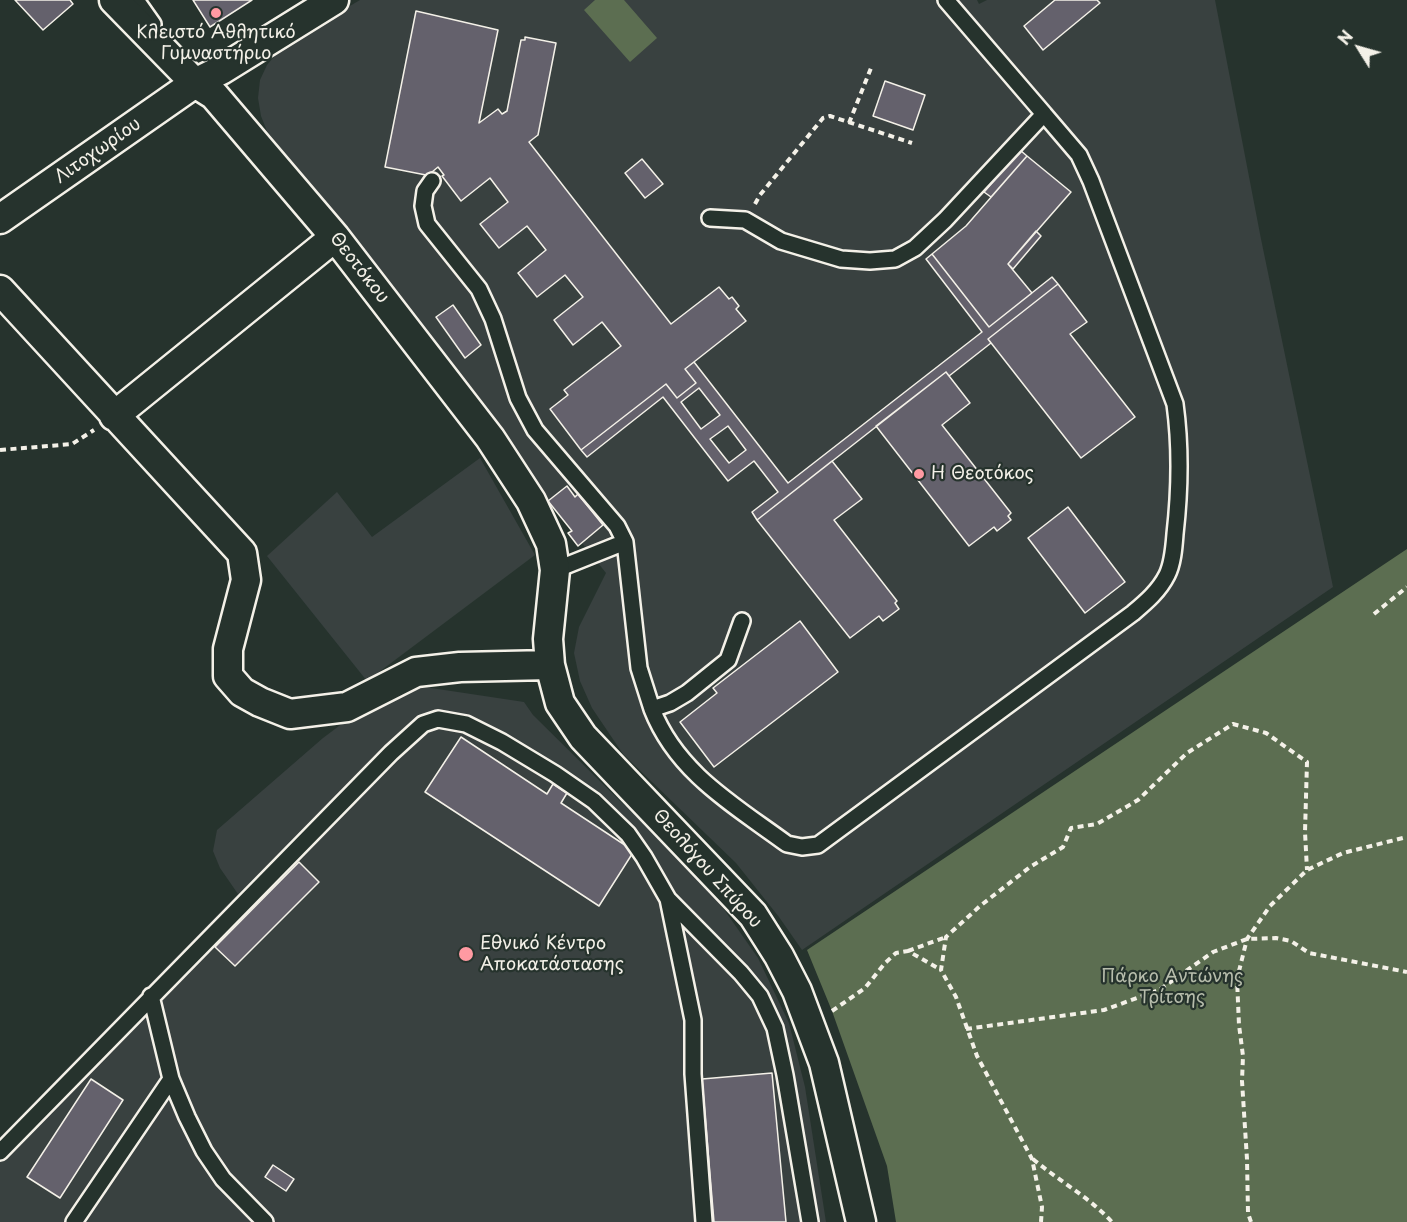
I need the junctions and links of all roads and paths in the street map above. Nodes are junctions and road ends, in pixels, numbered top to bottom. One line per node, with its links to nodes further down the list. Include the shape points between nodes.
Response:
1 (114, 0): 6 (street, Θεοτόκου)
2 (136, 0): 6 (lane)
3 (334, 0): 6 (street, Λιτοχωρίου)
4 (946, 0): 7 (lane)
5 (871, 68): 8 (path)
6 (195, 83): 12 (street, Λιτοχωρίου); 14 (street, Θεοτόκου, via 214,95)
7 (1044, 114): 13 (lane, via 945,220 915,248 895,259 841,259 781,241); 24 (lane, via 1079,155 1091,181 1175,404 1179,493 1168,574 1154,595 1133,613 818,844 802,848 787,844 700,780 667,741)
8 (849, 123): 9 (path); 13 (path, via 830,116 823,118 760,195)
9 (912, 143)
10 (432, 181): 18 (lane, via 425,191 423,206 427,224 479,289 494,319 518,398 535,430 616,526)
11 (710, 218): 13 (lane)
12 (0, 219)
13 (745, 220)
14 (336, 237): 16 (street); 19 (street, Θεοτόκου, via 496,447 531,501 551,544)
15 (0, 290): 16 (street)
16 (114, 416): 17 (path, via 72,444); 23 (street, via 242,553 246,580 228,649 228,676 242,692 290,714 347,707 416,672)
17 (0, 450)
18 (625, 542): 19 (lane); 24 (lane, via 639,668)
19 (555, 570): 23 (street, Θεολόγου Σπύρου, via 548,639)
20 (1407, 587): 21 (path)
21 (1374, 614)
22 (741, 621): 24 (lane, via 728,660 687,693)
23 (550, 665): 34 (street, Θεολόγου Σπύρου, via 560,703 583,737 753,915 779,956)
24 (652, 709)
25 (1407, 837): 26 (path, via 1343,853)
26 (1307, 870): 28 (path, via 1307,762 1266,733 1233,724 1188,753 1138,800 1097,824 1071,828 1063,847 1030,867); 29 (path, via 1270,906)
27 (668, 899): 33 (lane, via 628,834 594,801 502,742 466,724 438,719 423,724 391,753); 42 (lane, via 693,1020); 43 (lane, via 760,996 775,1029)
28 (946, 937): 30 (path); 31 (path)
29 (1247, 939): 32 (path, via 1291,941 1309,953); 35 (path, via 1213,952 1159,990 1104,1010); 39 (path, via 1237,980)
30 (908, 951): 31 (path); 34 (path, via 896,953 865,988 832,1011)
31 (941, 970): 35 (path, via 956,997)
32 (1407, 972)
33 (151, 996): 36 (lane); 37 (lane)
34 (807, 1014): 44 (street, Θεολόγου Σπύρου, via 824,1063)
35 (966, 1029): 38 (path)
36 (171, 1078): 40 (lane); 41 (lane, via 204,1151 223,1179)
37 (0, 1152)
38 (1032, 1159): 45 (path, via 1042,1207); 46 (path)
39 (1249, 1217): 47 (path); 48 (path)
40 (74, 1222)
41 (264, 1222)
42 (704, 1222)
43 (810, 1222)
44 (861, 1222)
45 (1041, 1222)
46 (1112, 1222)
47 (1246, 1222)
48 (1251, 1222)

